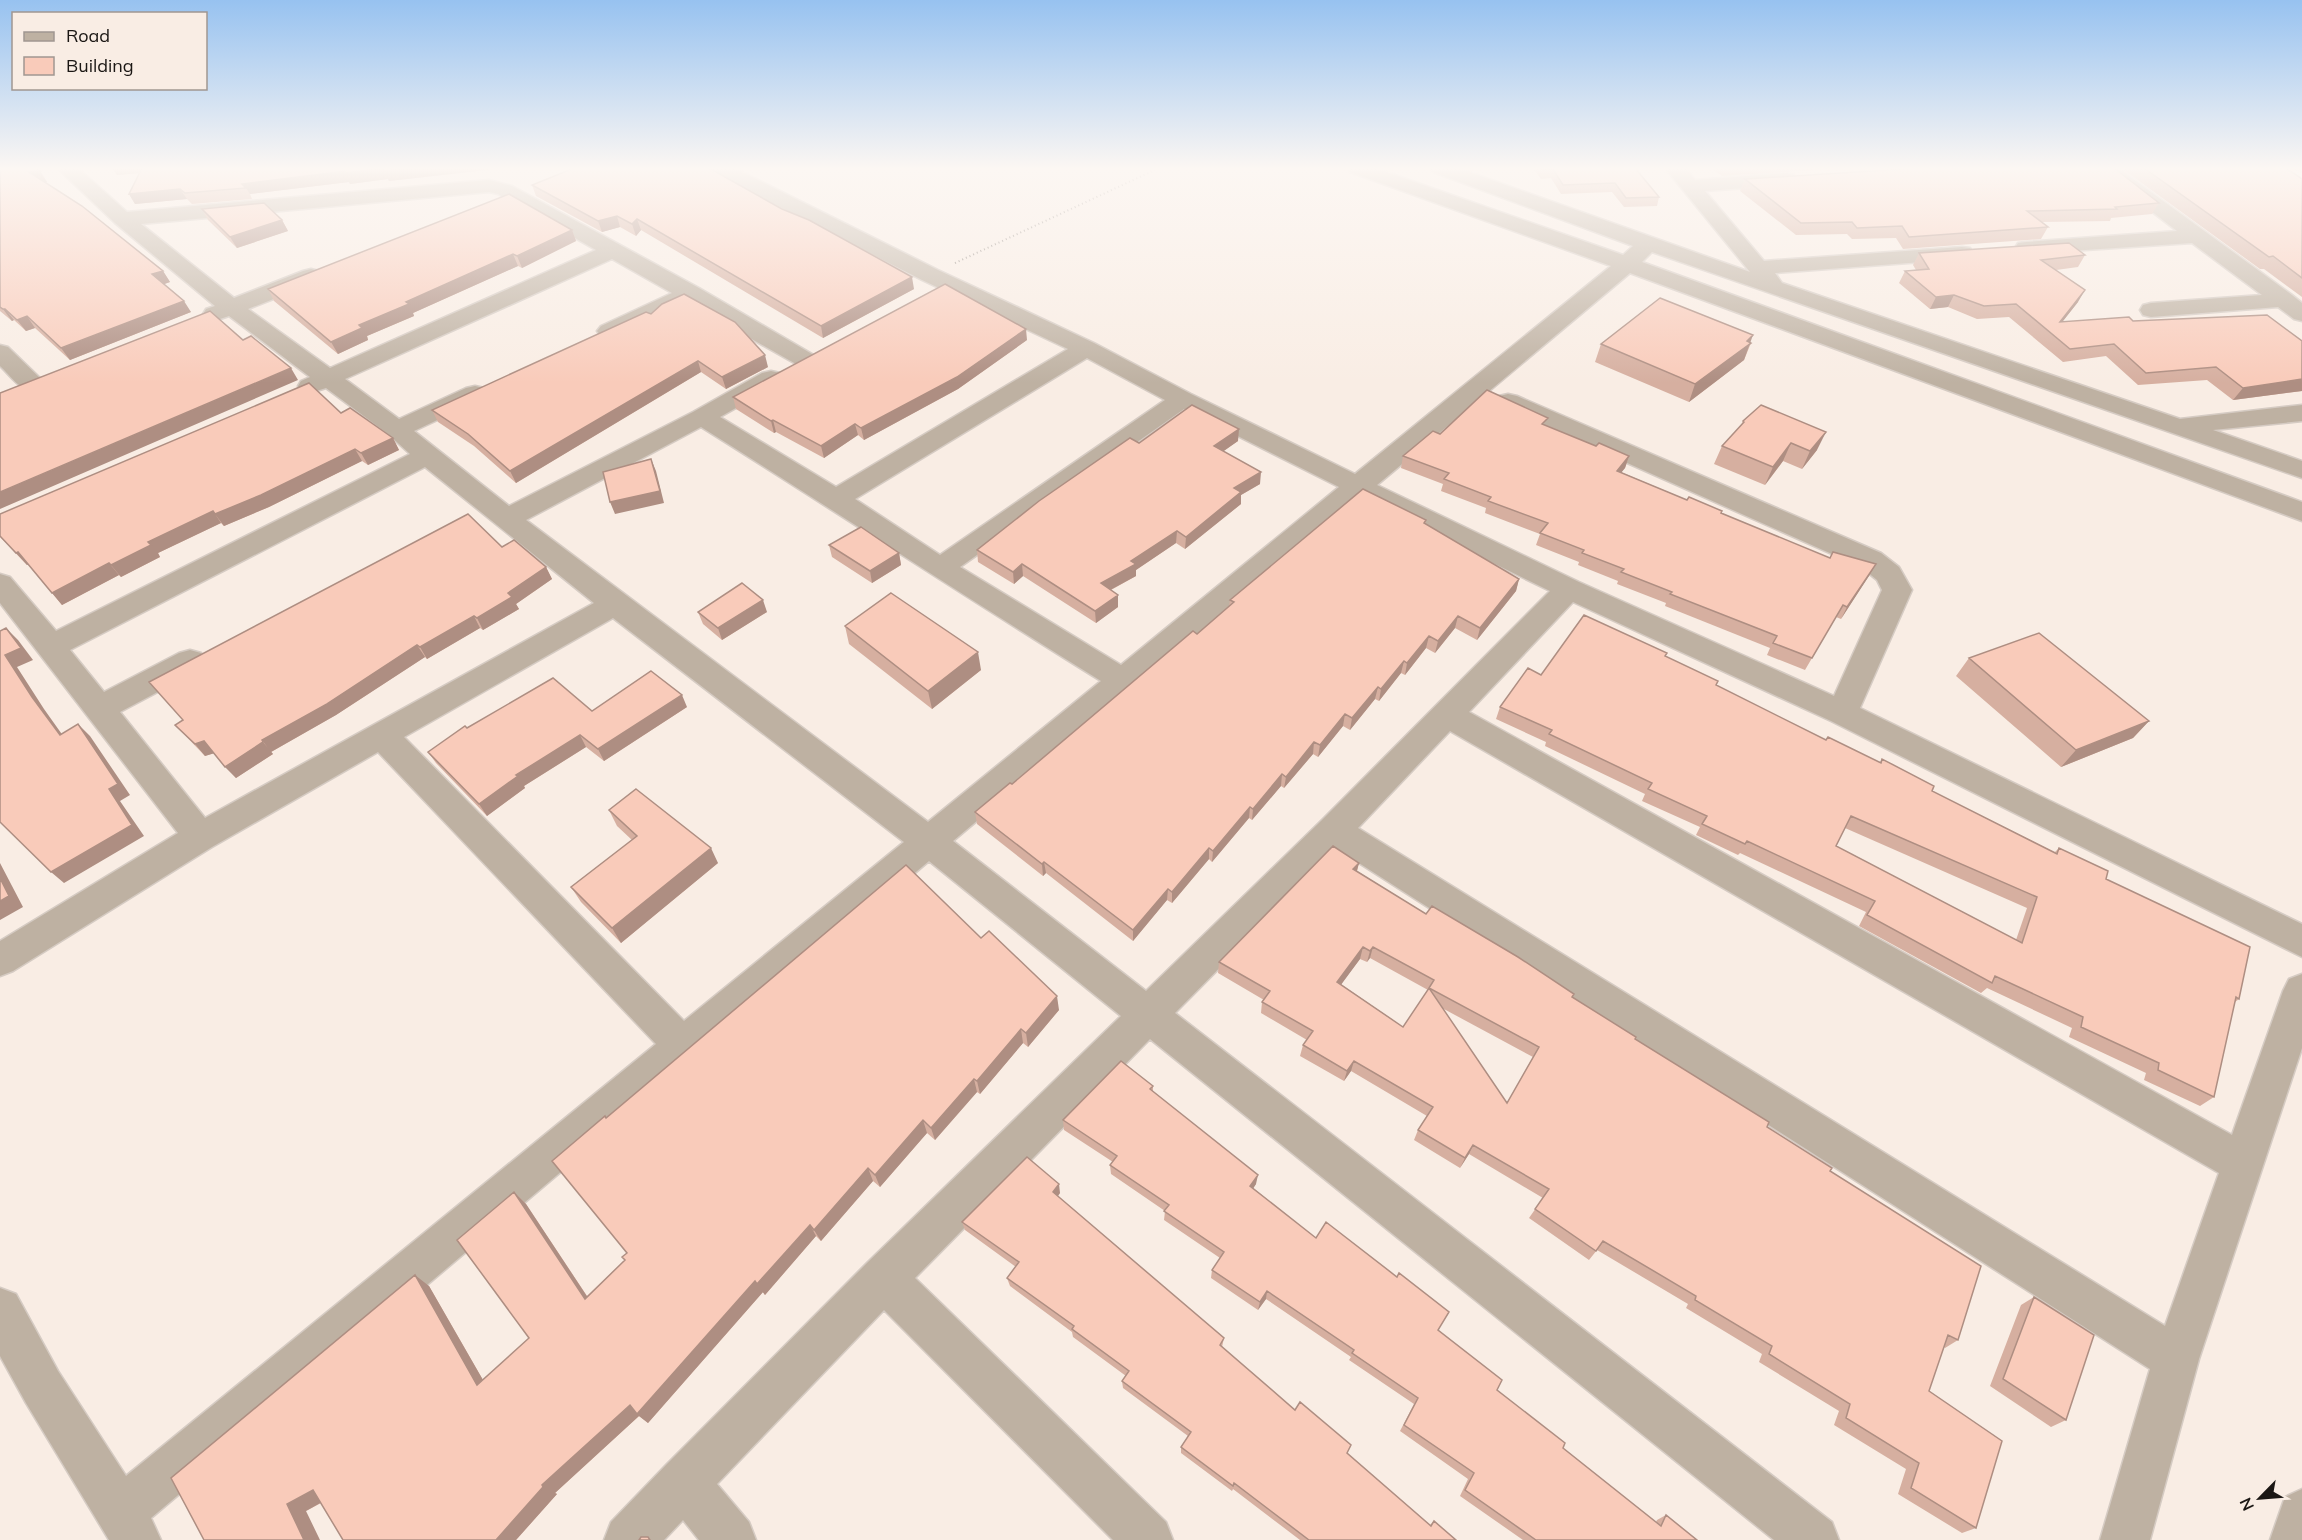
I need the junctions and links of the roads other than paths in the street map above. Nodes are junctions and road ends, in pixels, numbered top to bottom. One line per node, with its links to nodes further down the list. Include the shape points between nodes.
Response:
1 (148, 240): 18 (street)
2 (595, 240): 9 (street)
3 (850, 240): 23 (street, via 933,285)
4 (1592, 240): 12 (street)
5 (1612, 240): 12 (street)
6 (1735, 240): 13 (street)
7 (2146, 240): 10 (street)
8 (2203, 240): 17 (street)
9 (614, 250): 16 (street); 25 (street)
10 (2008, 250)
11 (1984, 251): 13 (street)
12 (1638, 254): 15 (street); 27 (street); 40 (street)
13 (1758, 268): 15 (street)
14 (328, 270): 18 (street)
15 (1776, 287): 33 (street)
16 (691, 293): 22 (street); 32 (street, via 814,354)
17 (2284, 300): 19 (street); 20 (street)
18 (232, 308): 21 (street); 25 (street)
19 (2151, 310)
20 (2302, 314)
21 (199, 320)
22 (593, 338)
23 (1086, 348): 30 (street); 38 (street)
24 (0, 352): 28 (street, via 44,380)
25 (327, 379): 29 (street); 34 (street)
26 (495, 384): 34 (street)
27 (1477, 387): 37 (street); 49 (street, via 1870,560 1889,574 1897,590)
28 (11, 393)
29 (294, 393)
30 (1182, 399): 37 (street); 41 (street)
31 (2302, 413): 33 (street)
32 (702, 417): 38 (street); 39 (street)
33 (2177, 427): 36 (street)
34 (398, 429): 35 (street)
35 (427, 456): 39 (street); 45 (street)
36 (2302, 470)
37 (1358, 486): 43 (street); 47 (street)
38 (836, 499): 41 (street)
39 (489, 513): 44 (street)
40 (2302, 513)
41 (940, 568): 47 (street)
42 (0, 584): 45 (street)
43 (1569, 589): 49 (street); 50 (street)
44 (615, 604): 51 (street); 54 (street)
45 (52, 646): 48 (street)
46 (214, 649): 48 (street)
47 (1123, 680): 54 (street)
48 (98, 709): 53 (street)
49 (1842, 713): 55 (street)
50 (1448, 714): 52 (street); 60 (street)
51 (381, 735): 53 (street); 59 (street)
52 (1334, 831): 58 (street); 63 (street)
53 (200, 837): 56 (street)
54 (929, 842): 58 (street); 59 (street)
55 (2302, 941)
56 (0, 960)
57 (2302, 992): 60 (street)
58 (1147, 1016): 61 (street); 70 (street)
59 (683, 1046): 66 (street)
60 (2243, 1164): 63 (street)
61 (884, 1278): 64 (street); 69 (street)
62 (0, 1310): 66 (street, via 42,1387)
63 (2176, 1359): 71 (street)
64 (683, 1482): 67 (street); 68 (street)
65 (2302, 1514): 72 (street)
66 (129, 1526)
67 (628, 1540)
68 (731, 1540)
69 (1148, 1540)
70 (1814, 1540)
71 (2126, 1540)
72 (2295, 1540)

